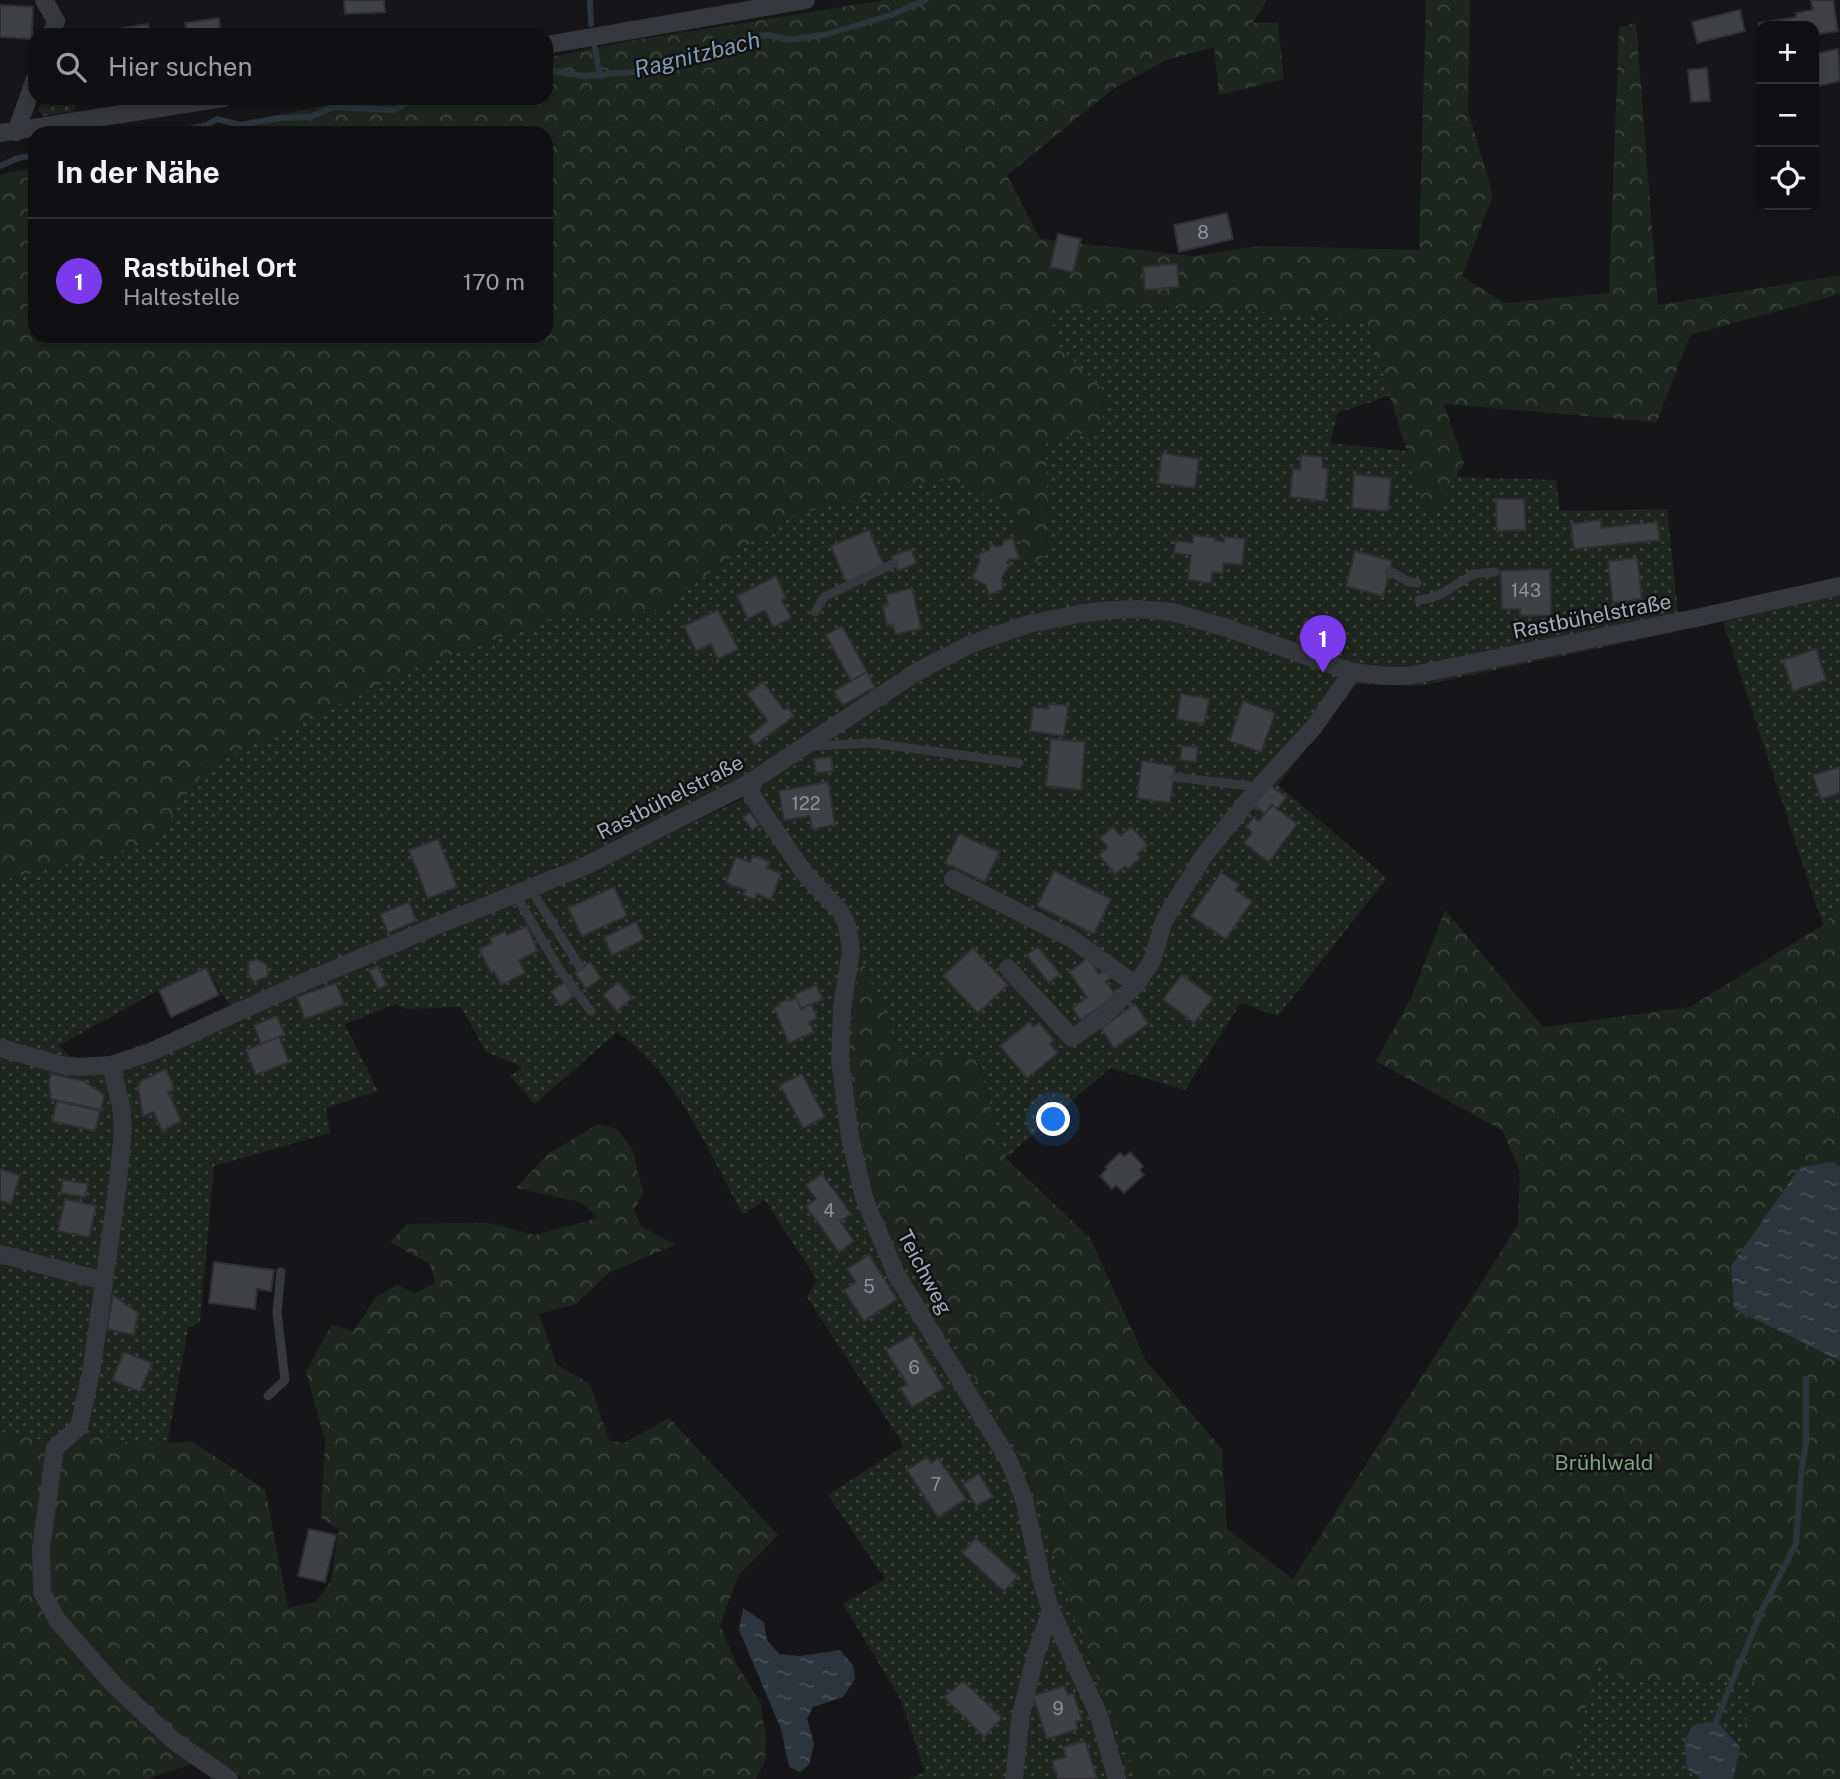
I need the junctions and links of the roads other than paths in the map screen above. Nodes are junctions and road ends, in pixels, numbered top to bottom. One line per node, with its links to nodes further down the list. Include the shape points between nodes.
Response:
1 (44, 0): 4 (street)
2 (56, 0): 4 (lane)
3 (806, 0): 5 (street)
4 (54, 28)
5 (553, 44)
6 (28, 93): 10 (street)
7 (180, 105): 8 (street)
8 (51, 126)
9 (28, 130): 10 (street)
10 (8, 133)
11 (895, 563): 17 (lane, via 824,597)
12 (1389, 571): 14 (lane)
13 (1495, 572): 16 (lane, via 1473,574 1443,593)
14 (1418, 583)
15 (1840, 586): 18 (street, Rastbühelstraße, via 1408,676)
16 (1419, 600)
17 (816, 612)
18 (1352, 673): 19 (street, Rastbühelstraße, via 1172,612 1083,612 971,644 918,671); 23 (street, via 1314,727)
19 (806, 746): 20 (lane, via 872,743); 22 (street, Rastbühelstraße)
20 (1019, 763)
21 (1174, 777): 23 (lane)
22 (746, 785): 25 (street, Rastbühelstraße, via 583,867); 36 (street, Teichweg, via 805,874 847,925 851,950 840,1060 864,1198 897,1274 1009,1461 1024,1499)
23 (1259, 787): 28 (street, via 1205,854 1164,920 1152,961)
24 (953, 879): 28 (street, via 1072,939)
25 (522, 891): 26 (lane); 29 (lane, via 561,972); 31 (street, Rastbühelstraße)
26 (580, 967)
27 (1008, 968): 28 (street, via 1072,1038)
28 (1136, 985)
29 (591, 1011)
30 (0, 1048): 31 (street, Rastbühelstraße, via 70,1066)
31 (111, 1065): 34 (street, via 123,1129)
32 (0, 1254): 34 (street)
33 (281, 1272): 35 (lane, via 277,1312 285,1380)
34 (104, 1281): 37 (street, via 79,1427 55,1448 41,1548 42,1592 58,1621 114,1685 174,1741)
35 (268, 1396)
36 (1051, 1611): 38 (street, via 1021,1714); 39 (street, Teichweg, via 1099,1716)
37 (229, 1779)
38 (1014, 1779)
39 (1117, 1779)

